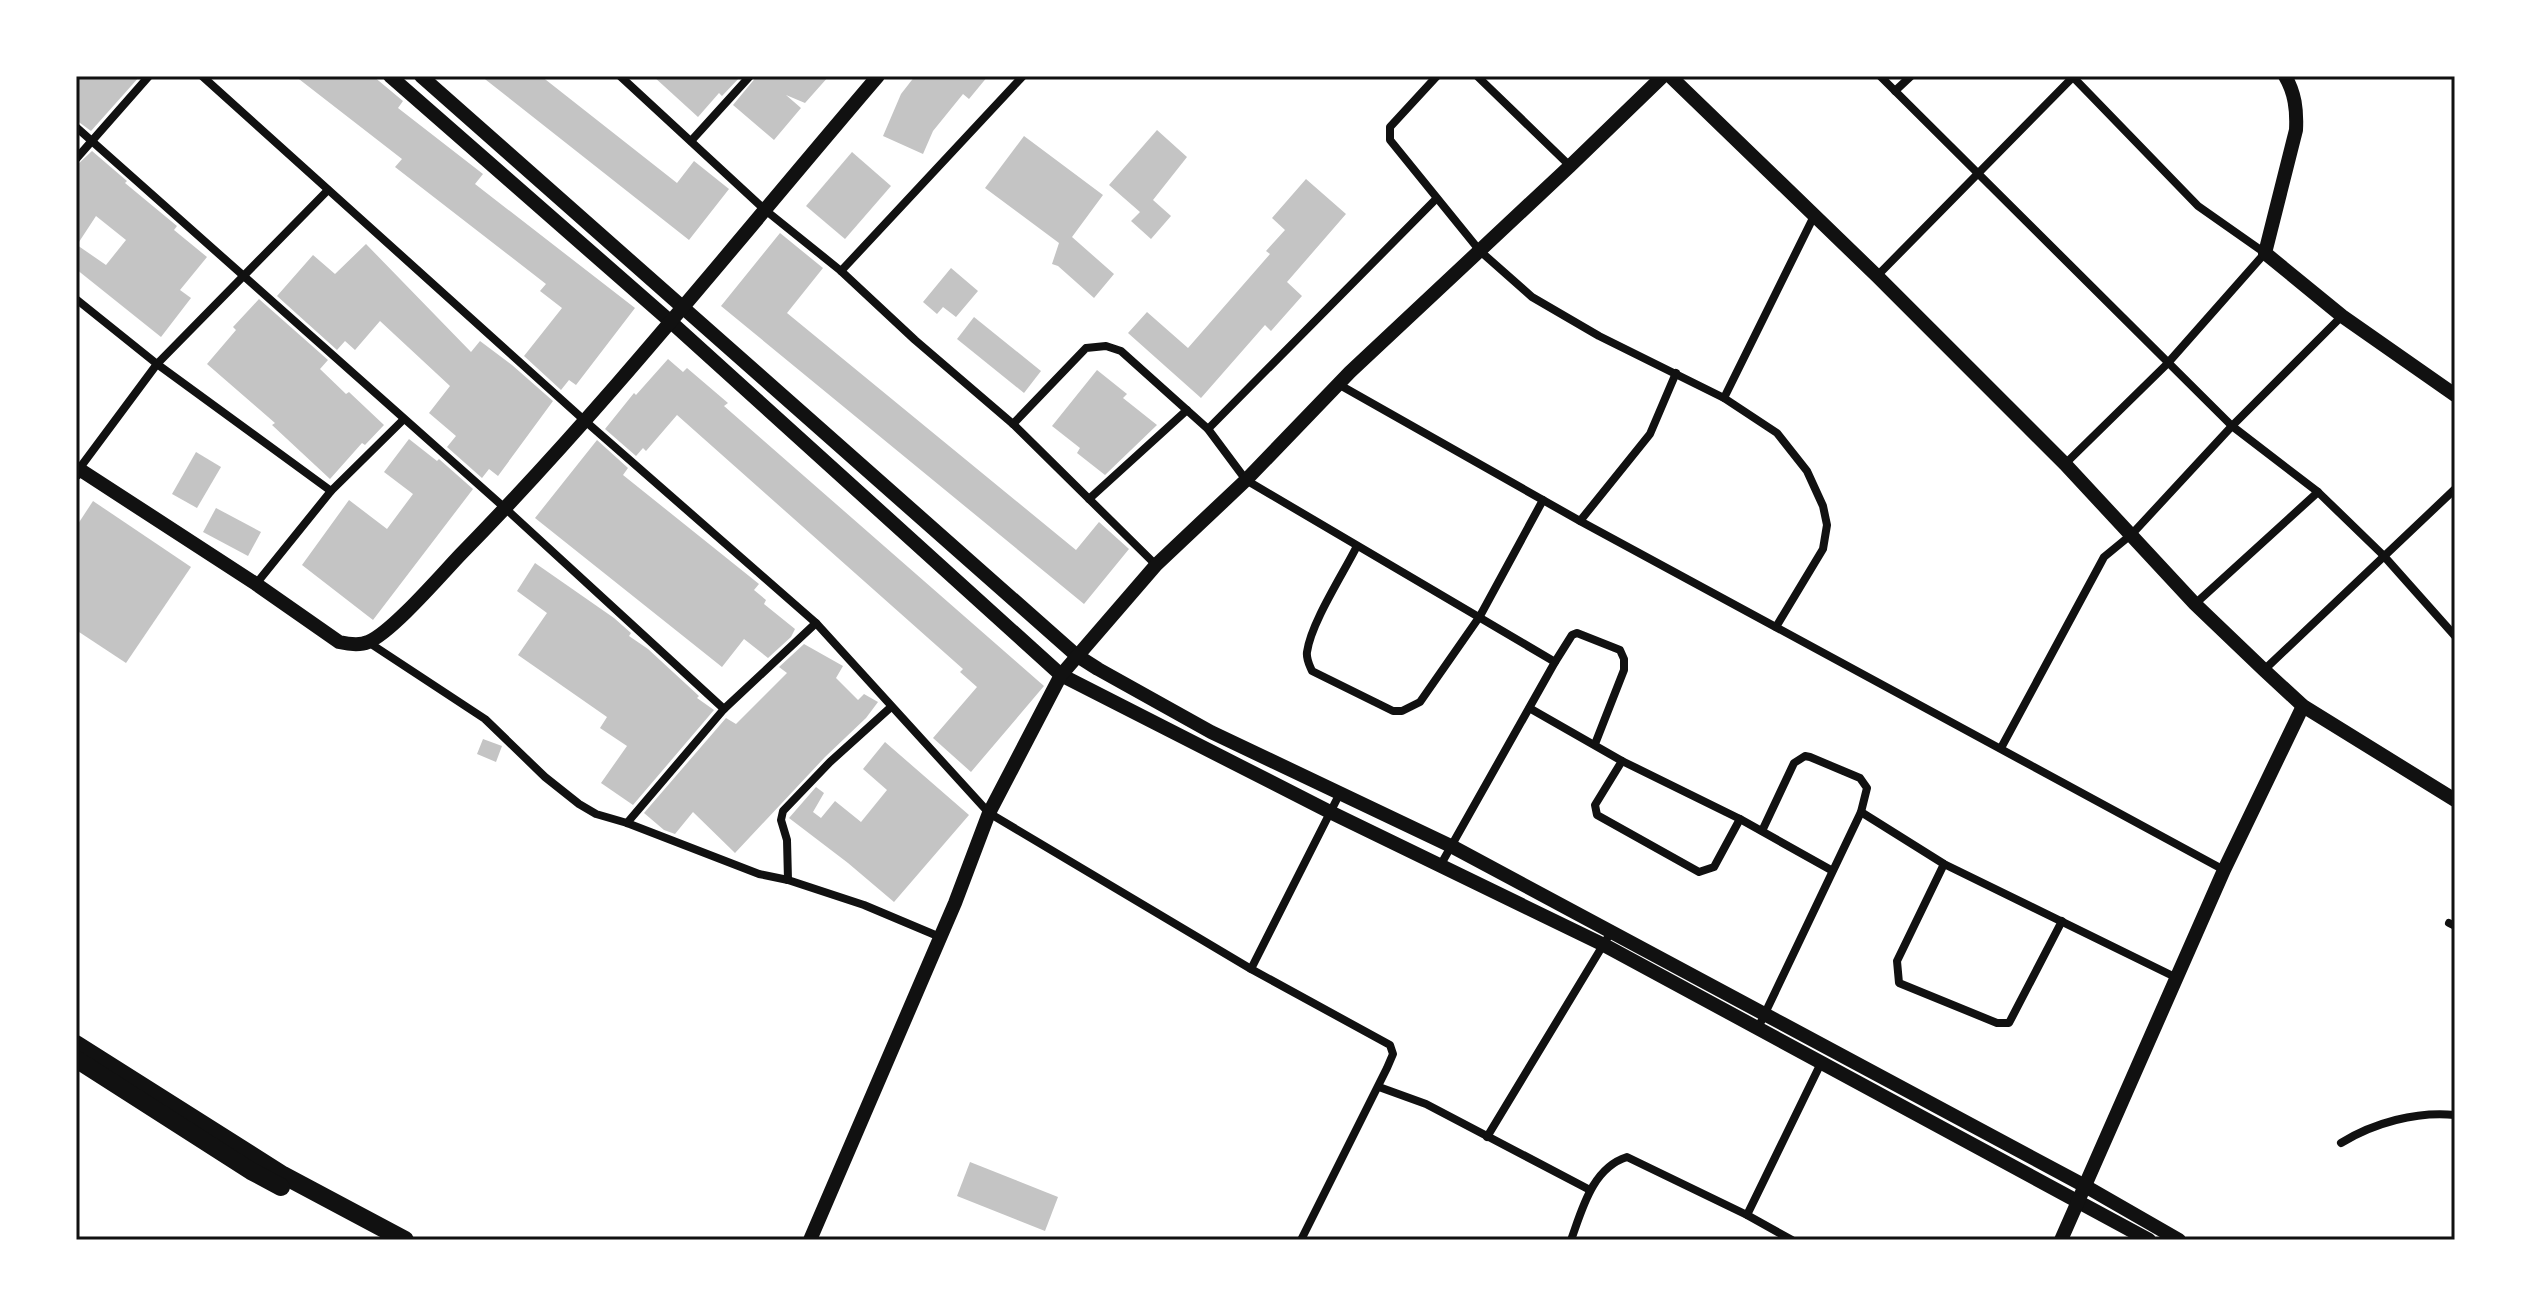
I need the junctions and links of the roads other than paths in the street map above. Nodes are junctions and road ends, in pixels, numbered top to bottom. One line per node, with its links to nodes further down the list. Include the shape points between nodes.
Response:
1 (149, 76): 20 (street)
2 (202, 76): 24 (street)
3 (390, 76): 36 (street)
4 (421, 76): 34 (street)
5 (620, 76): 19 (street)
6 (750, 76): 19 (street)
7 (878, 76): 26 (street)
8 (1023, 76): 30 (street)
9 (1437, 76): 25 (street, via 1390,127 1397,151)
10 (1477, 76): 22 (street)
11 (1663, 76): 22 (street)
12 (1670, 76): 27 (street)
13 (1880, 76): 17 (street)
14 (1911, 76): 17 (street)
15 (2073, 76): 23 (street); 29 (street, via 2198,206)
16 (2285, 76): 29 (street, via 2293,89 2296,130)
17 (1895, 91): 23 (street)
18 (76, 127): 20 (street)
19 (691, 141): 26 (street)
20 (91, 142): 21 (street); 31 (street)
21 (76, 159)
22 (1570, 166): 28 (street)
23 (1977, 173): 32 (street); 38 (street)
24 (328, 190): 31 (street); 45 (street)
25 (1436, 199): 28 (street); 48 (street)
26 (764, 209): 30 (street); 34 (street)
27 (1814, 216): 32 (street); 42 (street)
28 (1480, 251): 39 (street, via 1532,297); 40 (street)
29 (2265, 253): 35 (street); 38 (street)
30 (841, 271): 46 (street)
31 (243, 274): 37 (street); 44 (street)
32 (1877, 276): 49 (street)
33 (76, 299): 37 (street)
34 (684, 308): 36 (street); 70 (street)
35 (2342, 316): 41 (street); 47 (street)
36 (671, 322): 45 (street); 73 (street)
37 (157, 364): 50 (street); 53 (street)
38 (2167, 364): 47 (street); 49 (street)
39 (1676, 373): 42 (street); 58 (street, via 1650,434)
40 (1338, 384): 51 (street); 56 (street)
41 (2455, 395)
42 (1724, 398): 67 (street, via 1777,433 1807,471 1823,506 1823,549)
43 (1187, 410): 46 (street, via 1121,351 1096,346 1086,348); 48 (street); 55 (street)
44 (403, 420): 53 (street); 57 (street)
45 (584, 420): 57 (street); 66 (street)
46 (1013, 424): 55 (street)
47 (2232, 426): 54 (street); 59 (street)
48 (1208, 429): 51 (street)
49 (2065, 464): 59 (street)
50 (78, 471): 63 (street)
51 (1246, 480): 60 (street); 62 (street)
52 (2455, 489): 61 (street)
53 (331, 491): 63 (street)
54 (2318, 492): 61 (street); 64 (street)
55 (1089, 499): 62 (street)
56 (1543, 500): 58 (street); 65 (street)
57 (506, 509): 69 (street, via 405,612); 76 (street)
58 (1580, 521): 67 (street)
59 (2132, 534): 64 (street); 79 (street, via 2099,565)
60 (1357, 546): 65 (street); 65 (street, via 1314,630 1307,651 1312,671 1402,711 1420,702)
61 (2383, 555): 68 (street); 72 (street)
62 (1156, 565): 70 (street)
63 (256, 584): 69 (street, via 339,642)
64 (2195, 604): 72 (street)
65 (1480, 616): 71 (street)
66 (816, 623): 75 (street); 76 (street)
67 (1776, 627): 79 (street)
68 (2455, 636)
69 (368, 642): 87 (street, via 485,719 579,804)
70 (1076, 655): 73 (street); 81 (street, via 1211,732)
71 (1555, 662): 77 (street); 78 (street, via 1572,635 1580,633 1623,653 1624,670)
72 (2264, 670): 74 (street)
73 (1061, 675): 83 (street); 85 (street)
74 (2303, 706): 82 (street); 93 (street)
75 (891, 707): 85 (street); 94 (street, via 783,811)
76 (724, 709): 87 (street)
77 (1531, 709): 78 (street); 89 (street)
78 (1595, 744): 80 (street)
79 (2001, 748): 93 (street)
80 (1622, 761): 86 (street); 86 (street, via 1595,805 1597,815 1699,872 1714,867)
81 (1340, 793): 83 (street); 89 (street)
82 (2455, 800)
83 (1330, 812): 91 (street); 98 (street)
84 (1861, 812): 88 (street, via 1868,793 1860,778 1805,756 1794,763); 90 (street); 92 (street)
85 (989, 813): 96 (street); 98 (street)
86 (1740, 819): 88 (street)
87 (627, 823): 94 (street, via 759,874)
88 (1762, 831): 92 (street)
89 (1453, 847): 91 (street); 97 (street)
90 (1944, 864): 95 (street); 95 (street, via 1897,961 1899,983 1997,1023 2009,1023)
91 (1440, 866): 97 (street)
92 (1831, 870): 100 (street)
93 (2224, 870): 99 (street)
94 (788, 880): 96 (street)
95 (2062, 921): 99 (street)
96 (940, 937): 114 (street)
97 (1608, 939): 100 (street); 106 (street)
98 (1251, 969): 104 (street, via 1387,1043 1393,1054)
99 (2177, 978): 108 (street)
100 (1762, 1022): 102 (street)
101 (76, 1044): 113 (main road, via 283,1175)
102 (1825, 1056): 108 (street); 110 (street); 111 (street)
103 (76, 1059): 112 (main road, via 251,1171)
104 (1379, 1087): 106 (street, via 1426,1104); 115 (street)
105 (2455, 1115): 107 (street, via 2427,1114 2388,1123)
106 (1487, 1137): 109 (street)
107 (2341, 1143)
108 (2085, 1186): 110 (street); 120 (street)
109 (1590, 1190): 111 (street, via 1609,1167 1627,1157); 116 (street)
110 (2079, 1201): 118 (street); 119 (street)
111 (1747, 1215): 117 (street)
112 (381, 1240)
113 (405, 1240)
114 (810, 1240)
115 (1301, 1240)
116 (1571, 1240)
117 (1792, 1240)
118 (2061, 1240)
119 (2149, 1240)
120 (2179, 1240)

